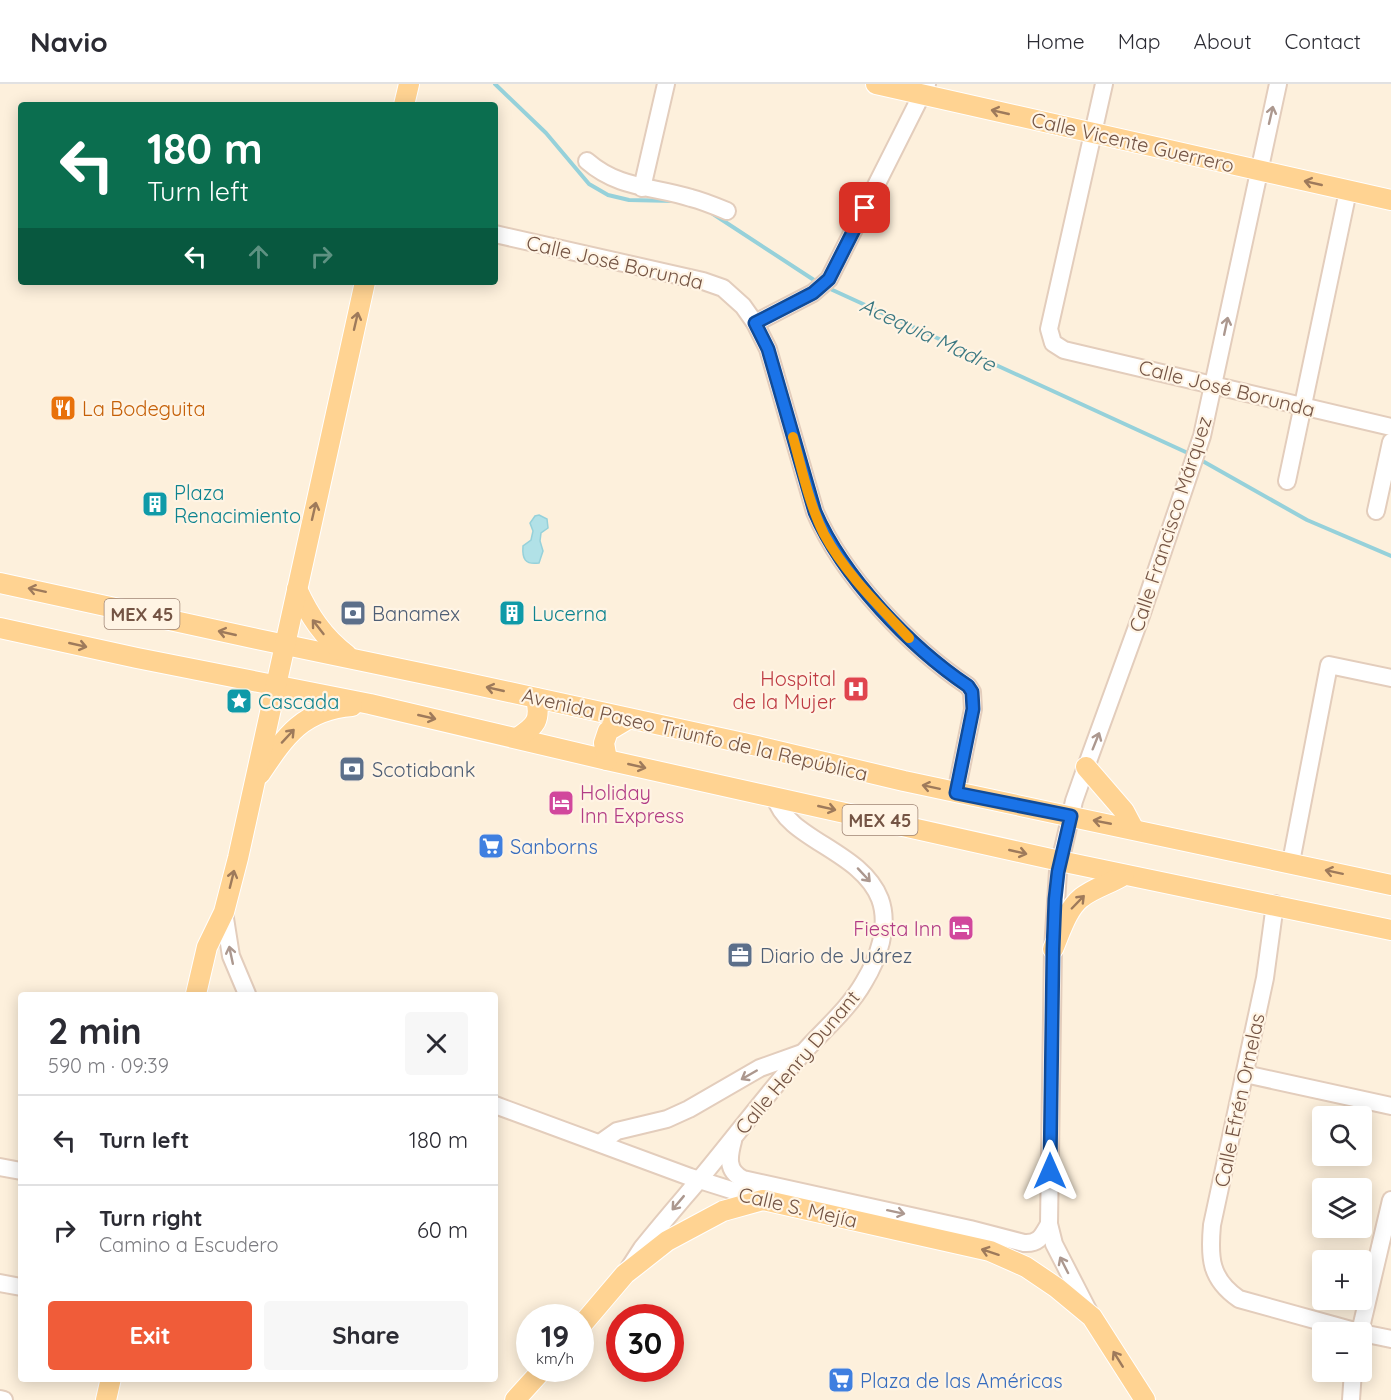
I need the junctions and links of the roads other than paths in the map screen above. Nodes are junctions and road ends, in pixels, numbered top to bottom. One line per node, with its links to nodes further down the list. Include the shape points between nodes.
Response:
1 (409, 84): 7 (main road)
2 (666, 84): 11 (street)
3 (876, 84): 6 (main road, Calle Vicente Guerrero)
4 (1104, 84): 8 (street)
5 (1278, 84): 10 (street, Calle Francisco Márquez, one-way to 5)
6 (924, 89): 8 (main road, Calle Vicente Guerrero, one-way to 6); 17 (street, via 829,279 813,293)
7 (405, 102)
8 (1092, 134): 10 (main road, Calle Vicente Guerrero); 18 (street, Calle José Borunda, via 1049,329 1053,343 1064,350)
9 (587, 161): 11 (street, via 615,180)
10 (1258, 170): 12 (main road, Calle Vicente Guerrero, one-way to 10); 18 (street, Calle Francisco Márquez, one-way to 10)
11 (642, 188): 14 (street, via 690,197)
12 (1348, 191): 13 (main road, Calle Vicente Guerrero); 19 (street)
13 (1391, 200)
14 (727, 211)
15 (498, 235): 17 (street, Calle José Borunda, via 703,281 723,288)
16 (364, 285): 25 (main road, one-way to 16)
17 (755, 323): 38 (street, Calle José Borunda, via 768,349 824,533 847,567 922,652 972,692 973,709)
18 (1214, 384): 19 (street, Calle José Borunda); 36 (street, Calle Francisco Márquez, one-way to 18, via 1191,471)
19 (1302, 407): 20 (street, Calle José Borunda); 22 (street)
20 (1391, 427)
21 (1391, 442): 23 (street)
22 (1287, 481)
23 (1376, 511)
24 (0, 583): 27 (main road, Avenida Paseo Triunfo de la República / MEX 45, one-way to 24)
25 (297, 589): 27 (main road); 28 (main road, one-way to 25, via 321,630)
26 (0, 628): 30 (main road, MEX 45, one-way to 30)
27 (284, 645): 28 (main road, Avenida Paseo Triunfo de la República / MEX 45); 30 (main road)
28 (349, 657): 31 (main road, Avenida Paseo Triunfo de la República / MEX 45, one-way to 28)
29 (1391, 678): 43 (street, via 1329,665)
30 (275, 685): 32 (main road, MEX 45); 37 (main road)
31 (536, 698): 33 (main road, Avenida Paseo Triunfo de la República / MEX 45); 34 (main road, via 537,720)
32 (370, 704): 34 (main road, MEX 45, one-way to 34); 37 (main road, one-way to 32, via 278,747 301,723 330,708)
33 (628, 719): 35 (main road, via 608,731 604,743); 38 (main road, Avenida Paseo Triunfo de la República / MEX 45, one-way to 33)
34 (517, 738): 35 (main road, MEX 45)
35 (607, 760): 39 (main road, MEX 45, one-way to 39)
36 (1086, 767): 40 (street, Calle Francisco Márquez); 41 (main road, via 1124,811)
37 (254, 784): 47 (main road, one-way to 37)
38 (956, 793): 40 (main road, Avenida Paseo Triunfo de la República / MEX 45)
39 (775, 796): 42 (main road, MEX 45, one-way to 42); 52 (street, Calle Henry Dunant, one-way to 52, via 789,820 858,868 872,884 882,906 879,950 868,975 840,1014)
40 (1071, 816): 41 (main road, Avenida Paseo Triunfo de la República / MEX 45, one-way to 40); 42 (street, Calle Francisco Márquez)
41 (1133, 828): 43 (main road, Avenida Paseo Triunfo de la República / MEX 45)
42 (1060, 861): 44 (main road, MEX 45); 49 (street, Calle Francisco Márquez)
43 (1291, 862): 45 (main road, Avenida Paseo Triunfo de la República / MEX 45, one-way to 43)
44 (1124, 875): 46 (main road, MEX 45); 49 (main road, one-way to 44, via 1069,912 1080,898)
45 (1391, 885)
46 (1275, 904): 48 (main road, MEX 45); 53 (street, Calle Efrén Ornelas, via 1265,978)
47 (224, 912): 50 (main road, via 207,947); 51 (street, one-way to 47, via 231,956)
48 (1391, 930)
49 (1053, 949): 63 (street, Calle Francisco Márquez)
50 (196, 992)
51 (246, 992)
52 (803, 1053): 56 (street, Calle Henry Dunant); 57 (street, one-way to 57, via 760,1068 667,1119 617,1131)
53 (1245, 1074): 55 (street); 69 (street, Calle Efrén Ornelas, via 1212,1225 1210,1247 1215,1272 1239,1299)
54 (498, 1106): 57 (street, Calle S. Mejía)
55 (1391, 1106)
56 (734, 1137): 60 (street, Calle Henry Dunant); 63 (street, one-way to 63, via 729,1161 736,1176 743,1179 1030,1244 1039,1240)
57 (600, 1143): 60 (street, Calle S. Mejía)
58 (0, 1167): 59 (street)
59 (18, 1170)
60 (698, 1180): 61 (street, Calle S. Mejía); 64 (street, Calle Henry Dunant, one-way to 64)
61 (763, 1200): 64 (main road, via 704,1220 667,1241); 68 (main road, Calle S. Mejía, one-way to 61, via 1040,1276 990,1251)
62 (1391, 1200): 70 (street)
63 (1049, 1224): 68 (street, Calle Francisco Márquez, one-way to 63, via 1054,1244)
64 (625, 1274): 67 (main road, Calle Henry Dunant)
65 (0, 1282): 66 (street)
66 (18, 1286)
67 (594, 1311)
68 (1092, 1317): 78 (main road, Calle S. Mejía, one-way to 68)
69 (1322, 1322)
70 (1362, 1322)
71 (1372, 1335): 72 (street)
72 (1391, 1339)
73 (110, 1382): 76 (main road)
74 (531, 1382): 77 (main road)
75 (1352, 1382): 79 (street)
76 (106, 1400)
77 (515, 1400)
78 (1145, 1400)
79 (1351, 1400)

